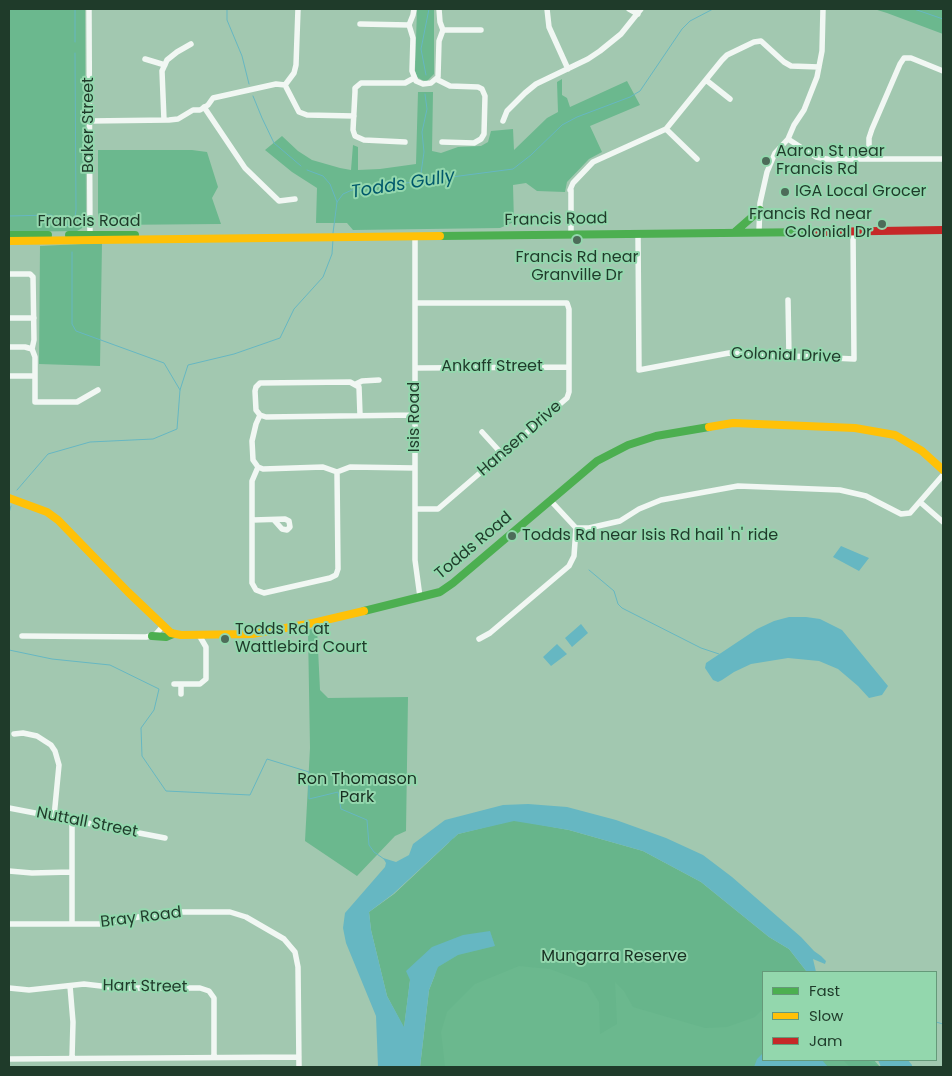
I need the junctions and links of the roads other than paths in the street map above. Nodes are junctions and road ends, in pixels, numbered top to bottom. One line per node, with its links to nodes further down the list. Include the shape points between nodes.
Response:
1 (89, 9): 27 (street, Baker Street)
2 (298, 9): 22 (street, via 296,65)
3 (414, 9): 10 (street)
4 (439, 9): 11 (street)
5 (546, 9): 17 (street, via 549,27)
6 (629, 9): 8 (street)
7 (823, 9): 16 (street)
8 (640, 11): 17 (street, via 611,43)
9 (360, 24): 10 (street)
10 (409, 25): 19 (street, via 413,38)
11 (443, 30): 12 (street); 20 (street)
12 (481, 30)
13 (191, 44): 15 (street, via 167,60)
14 (145, 59): 15 (street)
15 (165, 65): 26 (street, via 162,71)
16 (819, 67): 21 (street, via 791,66 761,41 727,55); 30 (street, via 811,94)
17 (568, 68): 28 (street, via 536,84 507,112)
18 (943, 71): 34 (street, via 904,58 872,129)
19 (414, 78): 20 (street, via 423,84); 25 (street, via 405,83 361,83 354,92)
20 (436, 79): 32 (street, via 450,86 478,87 485,96 481,140 474,143)
21 (706, 80): 23 (street); 29 (street)
22 (285, 85): 24 (street, via 276,84 213,98); 25 (street, via 300,112)
23 (730, 98)
24 (204, 107): 26 (street, via 178,119); 36 (street, via 244,168 279,201)
25 (354, 116): 31 (street, via 355,136 364,140)
26 (164, 120): 27 (street)
27 (89, 121): 46 (street, Baker Street)
28 (503, 121)
29 (666, 129): 33 (street); 42 (street, via 593,162 573,183 570,190)
30 (788, 139): 34 (street, via 816,157); 37 (street, via 776,153 767,172)
31 (405, 142)
32 (442, 142)
33 (697, 159)
34 (869, 159): 35 (street)
35 (943, 159)
36 (294, 199)
37 (760, 210): 40 (street); 41 (street)
38 (943, 230): 39 (street, Francis Road)
39 (853, 231): 41 (street, Francis Road); 55 (street, Colonial Drive, via 854,359)
40 (736, 232): 41 (street, Francis Road); 43 (street, Francis Road)
41 (759, 232)
42 (571, 233): 43 (street, Francis Road); 45 (street, Francis Road)
43 (638, 233): 55 (street, Colonial Drive, via 639,370 729,353)
44 (9, 234): 46 (street, Francis Road)
45 (415, 236): 46 (street, Francis Road, via 169,238 126,235); 50 (street, Isis Road)
46 (90, 238): 47 (street, Francis Road)
47 (9, 241)
48 (9, 274): 52 (street, via 33,276)
49 (788, 300): 55 (street)
50 (415, 303): 56 (street, Hansen Drive, via 567,303); 57 (street, Isis Road)
51 (9, 318): 52 (street)
52 (34, 318): 54 (street)
53 (9, 347): 54 (street)
54 (32, 349): 59 (street)
55 (789, 356)
56 (569, 367): 57 (street, Ankaff Street); 67 (street, Hansen Drive, via 567,398)
57 (415, 368): 65 (street, Isis Road)
58 (9, 376): 59 (street)
59 (34, 376): 62 (street, via 35,402 77,402)
60 (379, 380): 61 (street)
61 (356, 384): 63 (street, via 260,383 255,391 256,410); 64 (street)
62 (98, 390)
63 (260, 415): 64 (street); 68 (street, via 252,441 253,460)
64 (360, 415): 65 (street)
65 (415, 415): 69 (street, Isis Road)
66 (482, 432): 67 (street)
67 (502, 454): 76 (street, Hansen Drive, via 438,509)
68 (258, 467): 71 (street, via 323,468); 77 (street, via 252,481)
69 (416, 468): 71 (street, via 350,467); 76 (street, Isis Road)
70 (943, 470): 74 (street, Todds Road, via 922,451 895,435 856,428 733,423 656,436 628,445 597,461)
71 (337, 472): 77 (street, via 336,575 264,593 256,590 252,582)
72 (943, 475): 75 (street)
73 (9, 498): 82 (street, via 47,512 58,520)
74 (550, 500): 80 (street); 81 (street, Todds Road, via 446,588)
75 (920, 502): 79 (street); 80 (street, via 910,513 901,514 866,496 840,490 738,486 661,500 620,521)
76 (415, 509): 81 (street, Isis Road, via 415,560)
77 (253, 520): 78 (street)
78 (274, 520)
79 (943, 522)
80 (576, 528): 88 (street, via 574,556 569,566)
81 (420, 598): 85 (street, Todds Road, via 265,632)
82 (163, 626): 83 (street); 87 (street)
83 (173, 634): 84 (street, Todds Road); 87 (street, Todds Road)
84 (200, 635): 85 (street, Todds Road); 89 (street)
85 (213, 635): 89 (street)
86 (22, 636): 87 (street)
87 (152, 636)
88 (480, 639)
89 (206, 647): 91 (street, via 206,679 200,684)
90 (174, 684): 91 (street)
91 (181, 684): 92 (street)
92 (181, 694)
93 (14, 734): 95 (street, via 38,736 55,752 58,765)
94 (9, 808): 95 (street, Nuttall Street)
95 (54, 817): 96 (street, Nuttall Street)
96 (72, 821): 97 (street, Nuttall Street); 99 (street)
97 (165, 838)
98 (9, 871): 99 (street)
99 (71, 872): 101 (street)
100 (9, 924): 101 (street, Bray Road)
101 (72, 924): 105 (street, Bray Road, via 105,923 166,912 230,912 263,926 290,944 298,961)
102 (70, 986): 103 (street, Hart Street, via 30,990); 104 (street, Hart Street, via 200,988 209,992 214,998); 106 (street)
103 (9, 988)
104 (214, 1057): 105 (street); 106 (street)
105 (299, 1057): 108 (street, Bray Road)
106 (72, 1058): 107 (street)
107 (9, 1059)
108 (299, 1067)

